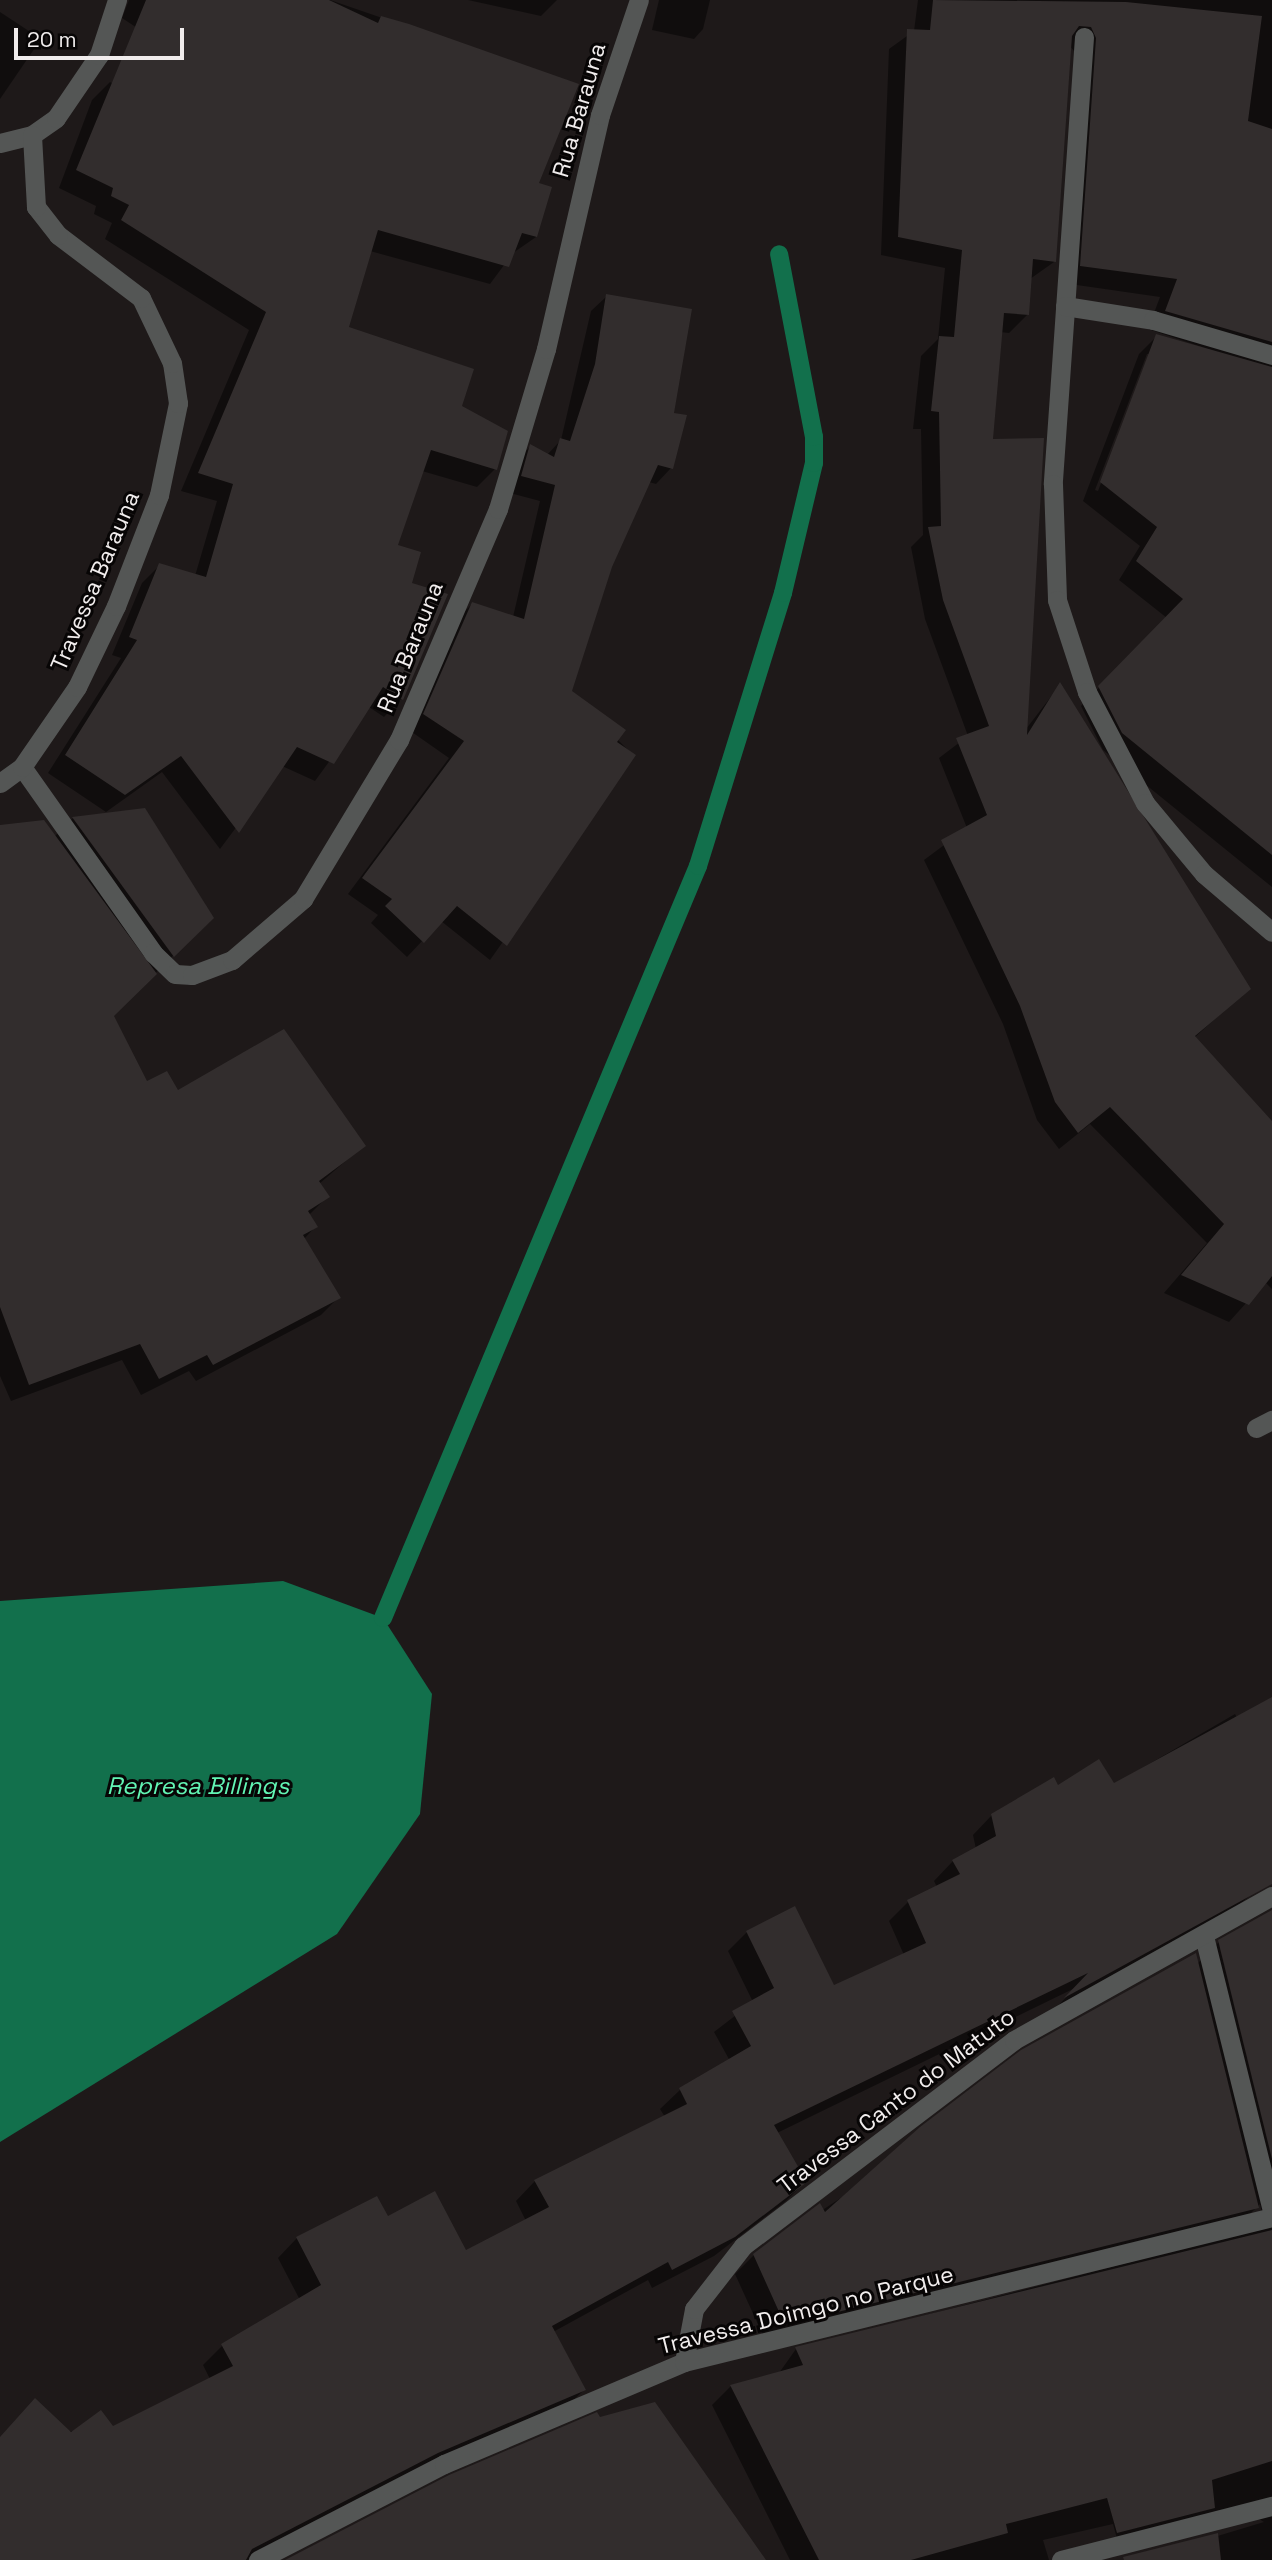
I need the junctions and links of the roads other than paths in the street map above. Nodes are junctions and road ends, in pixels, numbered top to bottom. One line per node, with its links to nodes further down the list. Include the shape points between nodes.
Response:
1 (117, 0): 4 (street, via 81,86 56,118)
2 (639, 0): 8 (street, Rua Barauna, via 600,115 546,349 498,509 399,740 303,899 232,960 192,975 175,974 153,953)
3 (1084, 37): 6 (street)
4 (32, 135): 5 (street); 8 (street, Travessa Barauna, via 36,208 58,234 141,298 172,363 178,403 159,495 116,606 77,687)
5 (0, 144)
6 (1065, 306): 7 (street, via 1153,320); 10 (street, via 1053,484 1058,600 1069,640 1102,726 1145,803 1204,874)
7 (1272, 355)
8 (22, 767): 9 (street, Travessa Barauna)
9 (0, 783)
10 (1272, 932)
11 (1272, 1896): 12 (street, Travessa Canto do Matuto)
12 (1204, 1936): 13 (street); 15 (street, Travessa Canto do Matuto, via 1014,2040 743,2246 694,2309)
13 (1272, 2210)
14 (1272, 2217): 15 (street, Travessa Doimgo no Parque)
15 (684, 2361): 17 (street, Travessa Doimgo no Parque, via 444,2464)
16 (1272, 2505): 18 (street)
17 (258, 2560)
18 (1061, 2560)

